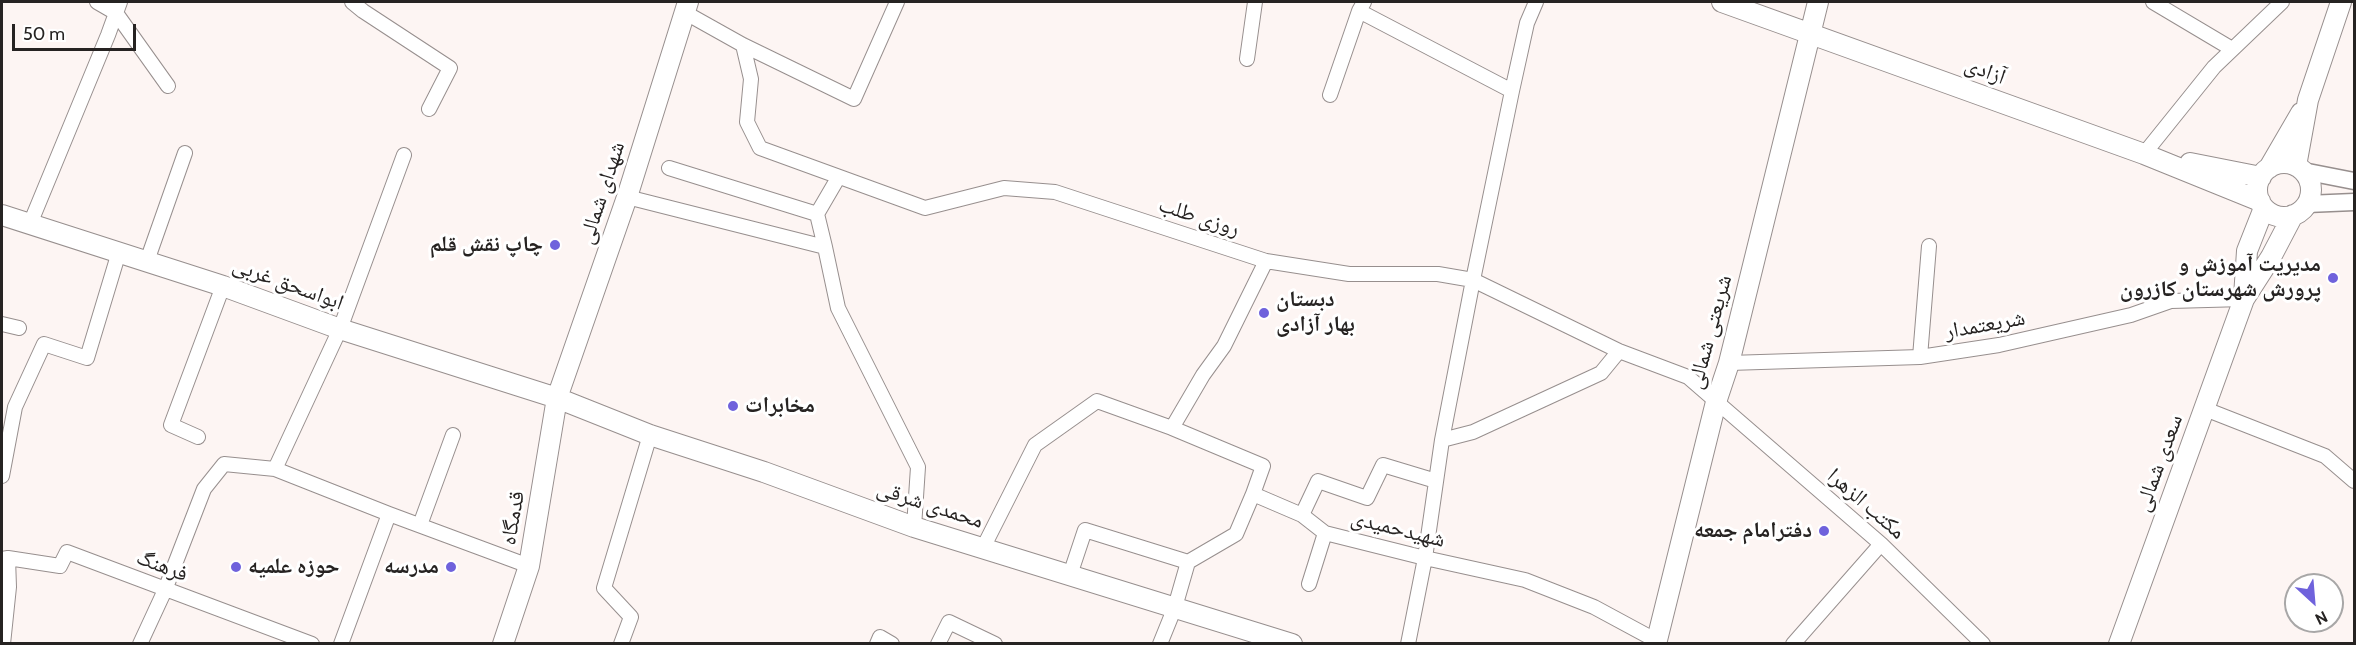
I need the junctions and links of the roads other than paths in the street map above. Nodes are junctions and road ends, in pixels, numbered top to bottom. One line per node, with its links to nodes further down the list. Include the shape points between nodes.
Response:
1 (97, 2): 12 (street)
2 (352, 2): 22 (street, via 450,68)
3 (897, 2): 15 (street, via 854,99)
4 (1255, 2): 17 (street)
5 (1536, 2): 19 (street, via 1527,23)
6 (1722, 2): 14 (main road, آزادی)
7 (1818, 2): 14 (main road, شریعتی شمالی)
8 (2153, 2): 16 (street)
9 (2282, 2): 16 (street)
10 (2341, 2): 21 (main road)
11 (1361, 6): 19 (street); 20 (street)
12 (118, 7): 18 (street); 37 (street)
13 (686, 7): 15 (street); 31 (main road, شهدای شمالی)
14 (1810, 32): 24 (main road, آزادی); 51 (main road, شریعتی شمالی)
15 (743, 45): 29 (street, روزی طلب, via 751,80 747,122 760,148)
16 (2232, 49): 24 (street)
17 (1247, 59)
18 (168, 86)
19 (1512, 91): 43 (street)
20 (1330, 95)
21 (2308, 100): 27 (main road); 28 (main road)
22 (429, 108)
23 (185, 153): 41 (street)
24 (2144, 154): 28 (main road, آزادی); 33 (main road, آزادی)
25 (404, 155): 48 (street)
26 (669, 168): 35 (street)
27 (2299, 168): 28 (main road, via 2287,163); 30 (street); 34 (main road, via 2311,187)
28 (2265, 172): 33 (main road, via 2257,189)
29 (838, 178): 35 (street); 42 (street, روزی طلب, via 925,208 1004,188 1055,192)
30 (2355, 181)
31 (627, 197): 39 (street); 52 (main road, شهدای شمالی)
32 (2355, 202): 34 (street)
33 (2262, 204): 34 (main road, via 2277,216); 45 (main road, via 2247,251)
34 (2300, 210): 45 (main road)
35 (818, 214): 39 (street)
36 (2, 215): 37 (main road, ابواسحق غربی)
37 (30, 224): 40 (main road, ابواسحق غربی)
38 (1929, 246): 50 (street)
39 (825, 247): 68 (street, via 838,308 918,467)
40 (119, 252): 41 (main road, ابواسحق غربی); 61 (street, via 87,358 44,344 15,407)
41 (147, 261): 44 (main road, ابواسحق غربی)
42 (1266, 261): 43 (street, روزی طلب, via 1349,274 1437,274); 55 (street, via 1224,346)
43 (1473, 280): 49 (street, روزی طلب); 59 (street)
44 (223, 286): 48 (main road, ابواسحق غربی); 58 (street, via 171,425)
45 (2244, 299): 50 (street, شریعتمدار, via 2171,301 2131,315 1999,345); 54 (main road, سعدی شمالی)
46 (2, 324): 47 (street)
47 (20, 328)
48 (340, 329): 52 (main road, ابواسحق غربی); 60 (street)
49 (1619, 351): 53 (street, روزی طلب, via 1688,378); 59 (street, via 1600,373 1473,432)
50 (1920, 357): 51 (street, شریعتمدار)
51 (1729, 363): 53 (main road, شریعتی شمالی)
52 (557, 398): 57 (main road, محمدی شرقی); 75 (main road, قدمگاه)
53 (1716, 402): 70 (street, مکتب الزهرا); 80 (main road, شریعتی شمالی)
54 (2205, 409): 63 (street, via 2325,456); 96 (main road, سعدی شمالی)
55 (1172, 428): 64 (street, via 1263,466); 71 (street, via 1097,400 1035,445)
56 (453, 435): 67 (street)
57 (650, 435): 68 (main road, محمدی شرقی); 86 (street, via 604,588 631,616)
58 (198, 437)
59 (1442, 440): 62 (street)
60 (275, 469): 65 (street); 78 (street, via 224,464 204,489)
61 (3, 470)
62 (1436, 481): 66 (street, via 1383,465 1367,498 1318,482); 72 (street)
63 (2355, 481)
64 (1253, 494): 66 (street, شهیدحمیدی); 74 (street, via 1236,534)
65 (389, 514): 67 (street); 84 (street)
66 (1302, 515): 69 (street, شهیدحمیدی)
67 (420, 525): 75 (street)
68 (914, 527): 71 (main road, محمدی شرقی)
69 (1325, 533): 72 (street, شهیدحمیدی); 77 (street)
70 (1881, 544): 94 (street); 95 (street, مکتب الزهرا)
71 (983, 548): 76 (main road, محمدی شرقی)
72 (1425, 558): 80 (street, شهیدحمیدی, via 1525,580 1594,607); 93 (street)
73 (5, 559): 78 (street, فرهنگ, via 60,566 67,552); 82 (street, via 9,587)
74 (1188, 562): 76 (street, via 1085,530); 79 (street)
75 (529, 566): 85 (main road, قدمگاه)
76 (1070, 574): 79 (main road, محمدی شرقی)
77 (1309, 584)
78 (165, 590): 81 (street, فرهنگ); 83 (street)
79 (1175, 607): 91 (street); 92 (main road, محمدی شرقی)
80 (1656, 642)
81 (309, 643)
82 (3, 644)
83 (140, 644)
84 (341, 644)
85 (503, 644)
86 (621, 644)
87 (877, 644): 88 (street, via 880,637)
88 (892, 644)
89 (938, 644): 90 (street, via 949,622)
90 (995, 644)
91 (1160, 644)
92 (1292, 644)
93 (1408, 644)
94 (1793, 644)
95 (1983, 644)
96 (2119, 644)

